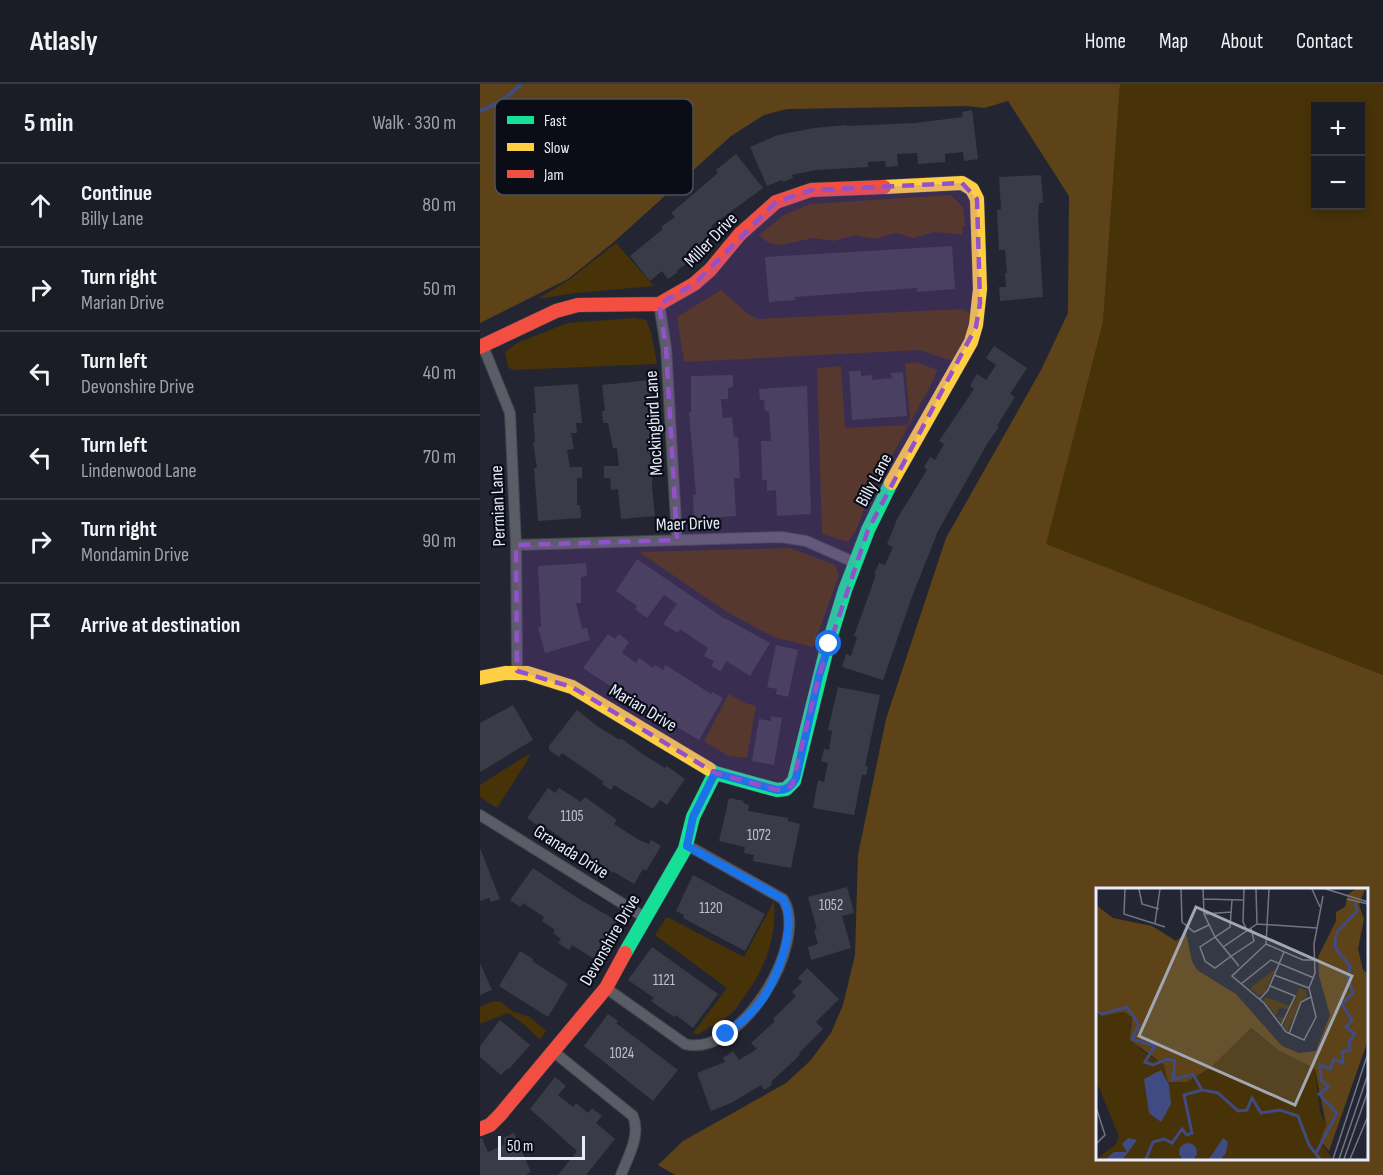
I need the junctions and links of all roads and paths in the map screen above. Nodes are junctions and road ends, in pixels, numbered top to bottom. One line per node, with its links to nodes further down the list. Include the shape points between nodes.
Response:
1 (972, 189): 2 (street, Miller Drive, via 962,183 811,190 776,202 694,284); 6 (street, Billy Lane, via 977,199 980,303 976,327 961,361 891,483)
2 (659, 304): 3 (street, Miller Drive, via 578,305 556,311); 4 (street, Mockingbird Lane, via 666,348)
3 (481, 347): 5 (street, Permian Lane, via 510,413)
4 (677, 540): 5 (street, Maer Drive); 6 (street, Maer Drive, via 781,537 806,541)
5 (516, 545): 7 (street, Permian Lane)
6 (856, 563): 10 (street, Billy Lane, via 819,676 796,778)
7 (517, 671): 8 (street, Marian Drive); 9 (street, Marian Drive, via 572,687)
8 (480, 678)
9 (715, 773): 10 (street, Marian Drive); 12 (street, Devonshire Drive, via 693,817)
10 (785, 790)
11 (480, 816): 13 (street, Granada Drive)
12 (687, 846): 13 (street, Devonshire Drive); 14 (street, via 783,899 788,928 772,983 747,1018 706,1046 685,1044)
13 (644, 918): 14 (street, Devonshire Drive)
14 (606, 988): 15 (street, Devonshire Drive)
15 (554, 1052): 16 (street, Devonshire Drive, via 500,1115); 17 (street, via 633,1116 636,1134)
16 (480, 1129)
17 (621, 1175)

